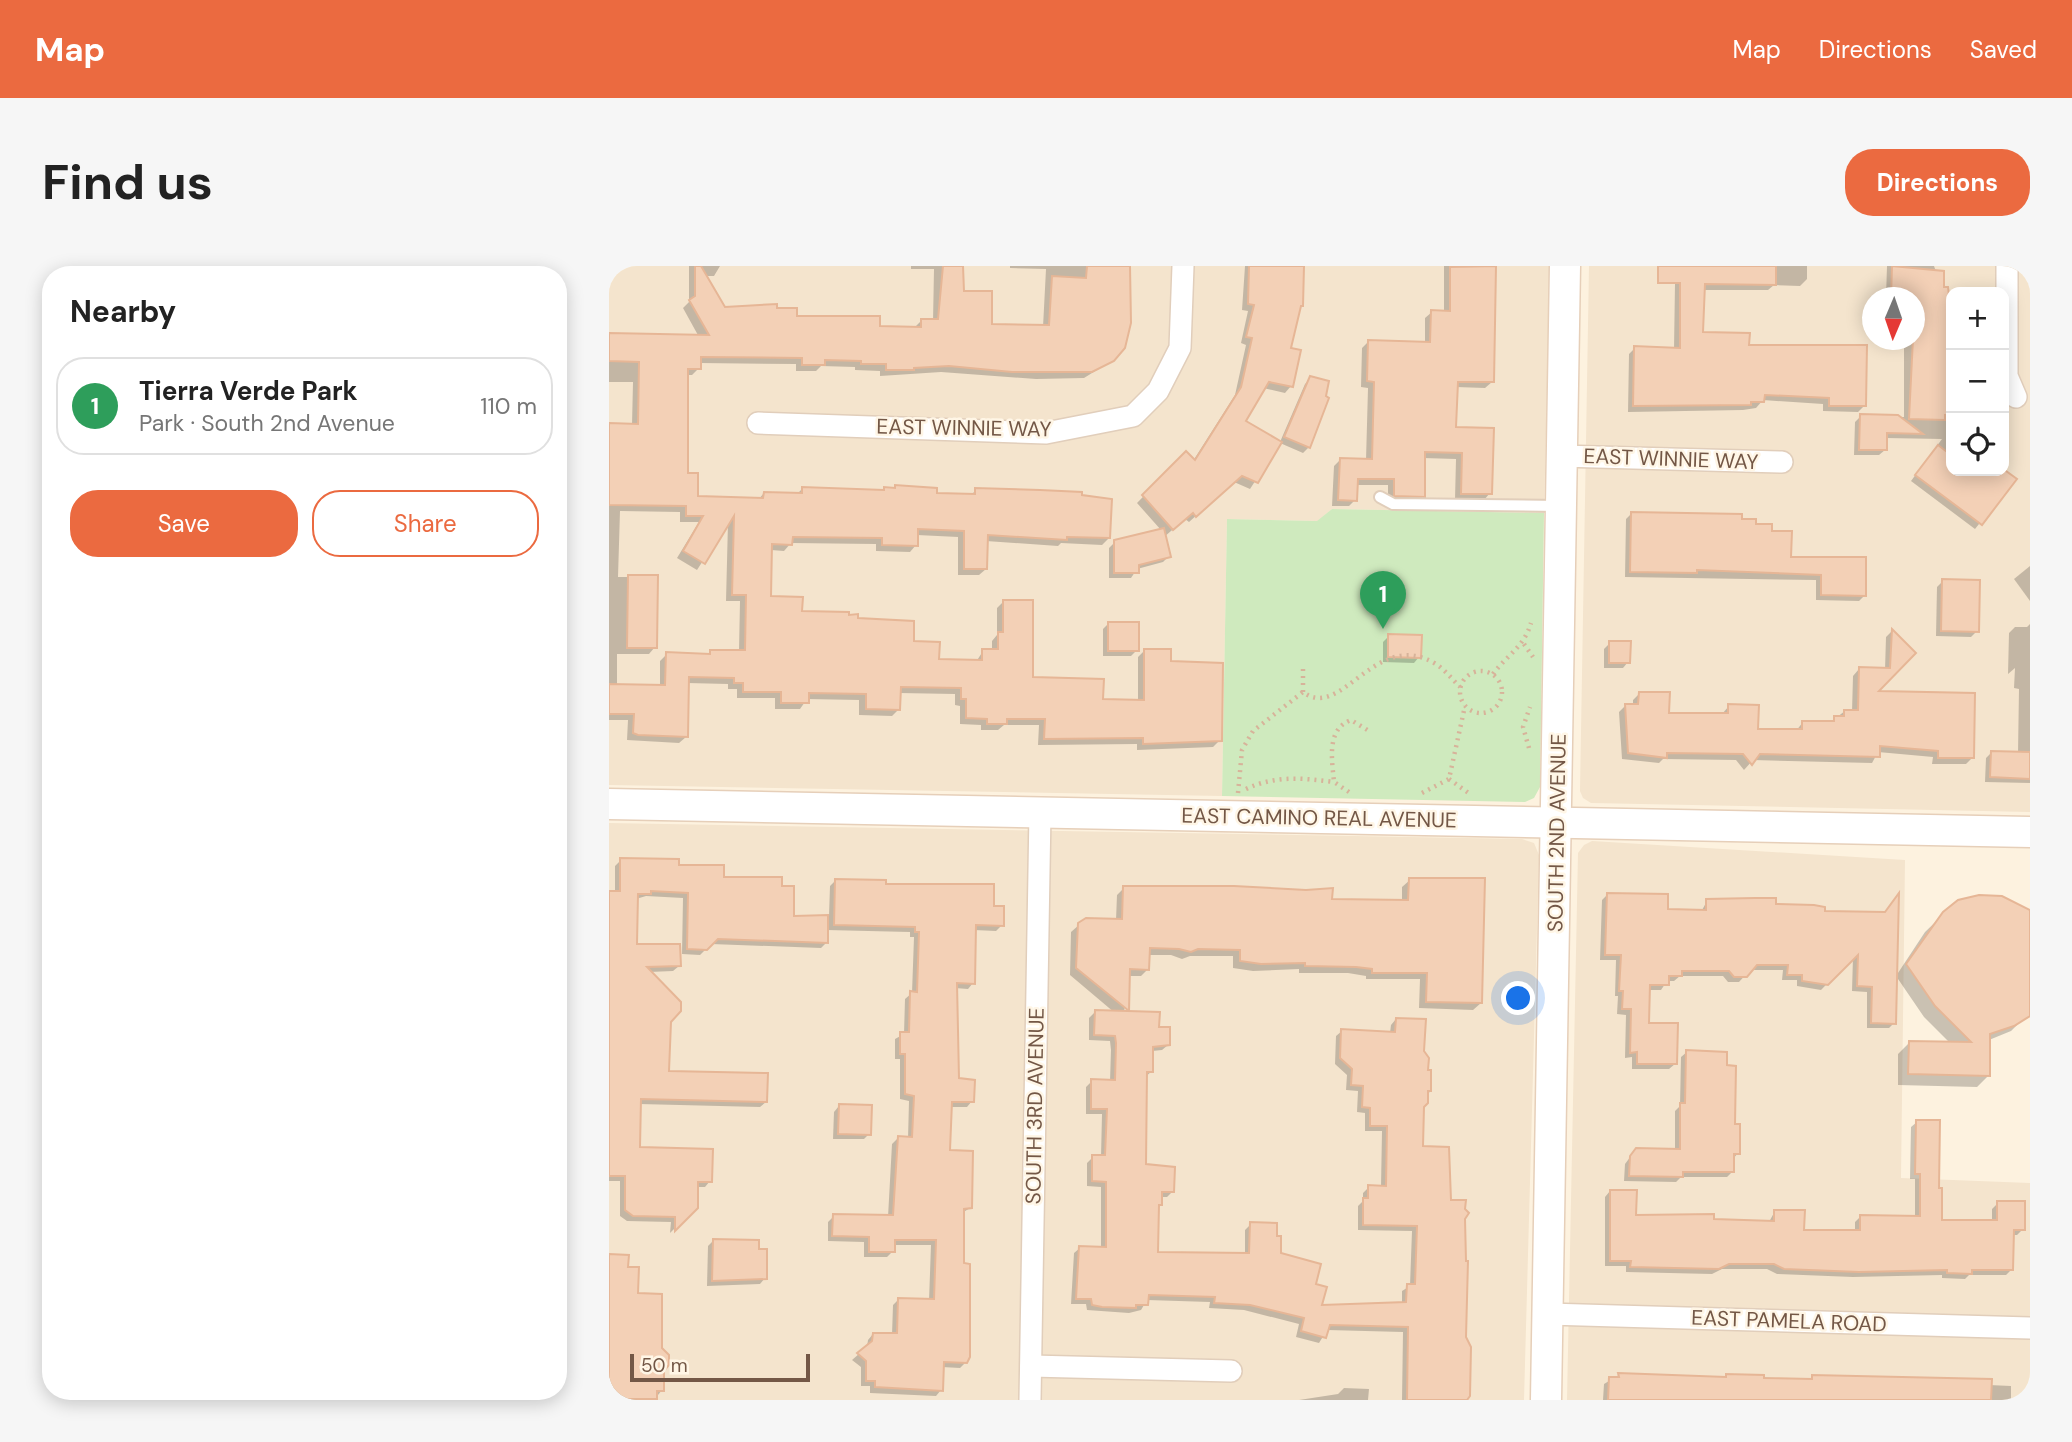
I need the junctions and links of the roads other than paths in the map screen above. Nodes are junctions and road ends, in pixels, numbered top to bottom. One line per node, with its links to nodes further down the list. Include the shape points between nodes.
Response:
1 (1183, 266): 5 (street, EAST WINNIE WAY, via 1180,348 1158,391 1133,416 1047,433)
2 (1565, 266): 6 (street, SOUTH 2ND AVENUE)
3 (2007, 266): 4 (street, via 2007,376)
4 (2016, 397)
5 (758, 423)
6 (1560, 456): 7 (street, EAST WINNIE WAY); 9 (street, SOUTH 2ND AVENUE)
7 (1782, 462)
8 (1380, 497): 9 (lane, via 1393,504)
9 (1559, 506): 12 (street, SOUTH 2ND AVENUE)
10 (609, 804): 11 (street, EAST CAMINO REAL AVENUE)
11 (1040, 812): 12 (street, EAST CAMINO REAL AVENUE); 16 (street, SOUTH 3RD AVENUE)
12 (1557, 824): 13 (street, EAST CAMINO REAL AVENUE); 14 (street, SOUTH 2ND AVENUE)
13 (2030, 832)
14 (1548, 1314): 15 (street, EAST PAMELA ROAD); 19 (street, SOUTH 2ND AVENUE)
15 (2030, 1328)
16 (1031, 1367): 17 (street); 18 (street, SOUTH 3RD AVENUE)
17 (1231, 1371)
18 (1030, 1400)
19 (1546, 1400)

